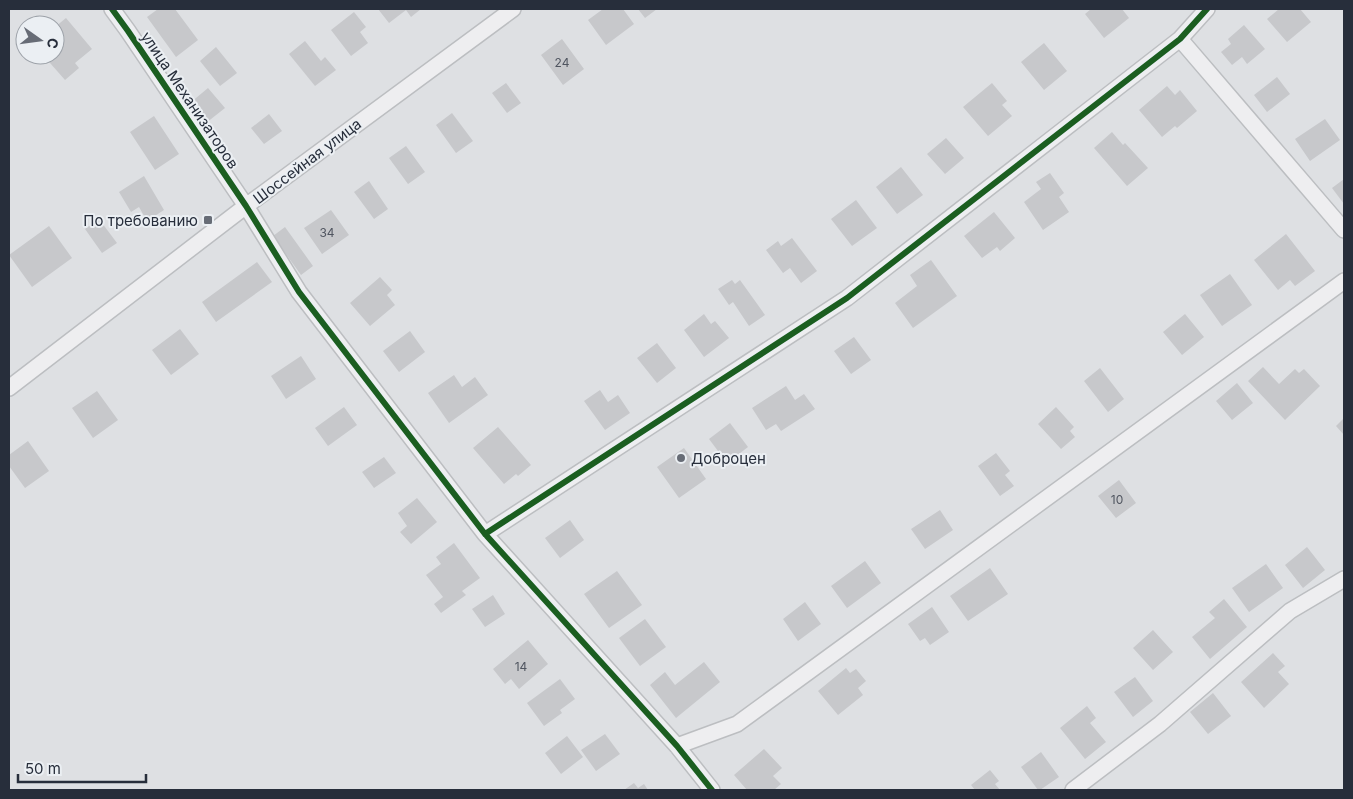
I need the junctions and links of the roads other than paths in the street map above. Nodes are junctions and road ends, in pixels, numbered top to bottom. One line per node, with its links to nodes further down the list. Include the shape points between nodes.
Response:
1 (112, 9): 5 (street, улица Механизаторов)
2 (513, 9): 5 (street, Шоссейная улица)
3 (1207, 9): 4 (street)
4 (1180, 39): 6 (street); 9 (street, via 847,298)
5 (246, 206): 8 (street, Шоссейная улица); 9 (street, улица Механизаторов, via 299,292)
6 (1344, 230)
7 (1344, 281): 11 (street, via 737,724)
8 (9, 388)
9 (485, 534): 11 (street, улица Механизаторов)
10 (1344, 579): 13 (street, via 1290,611 1160,724)
11 (677, 746): 12 (street, улица Механизаторов)
12 (712, 790)
13 (1073, 790)

